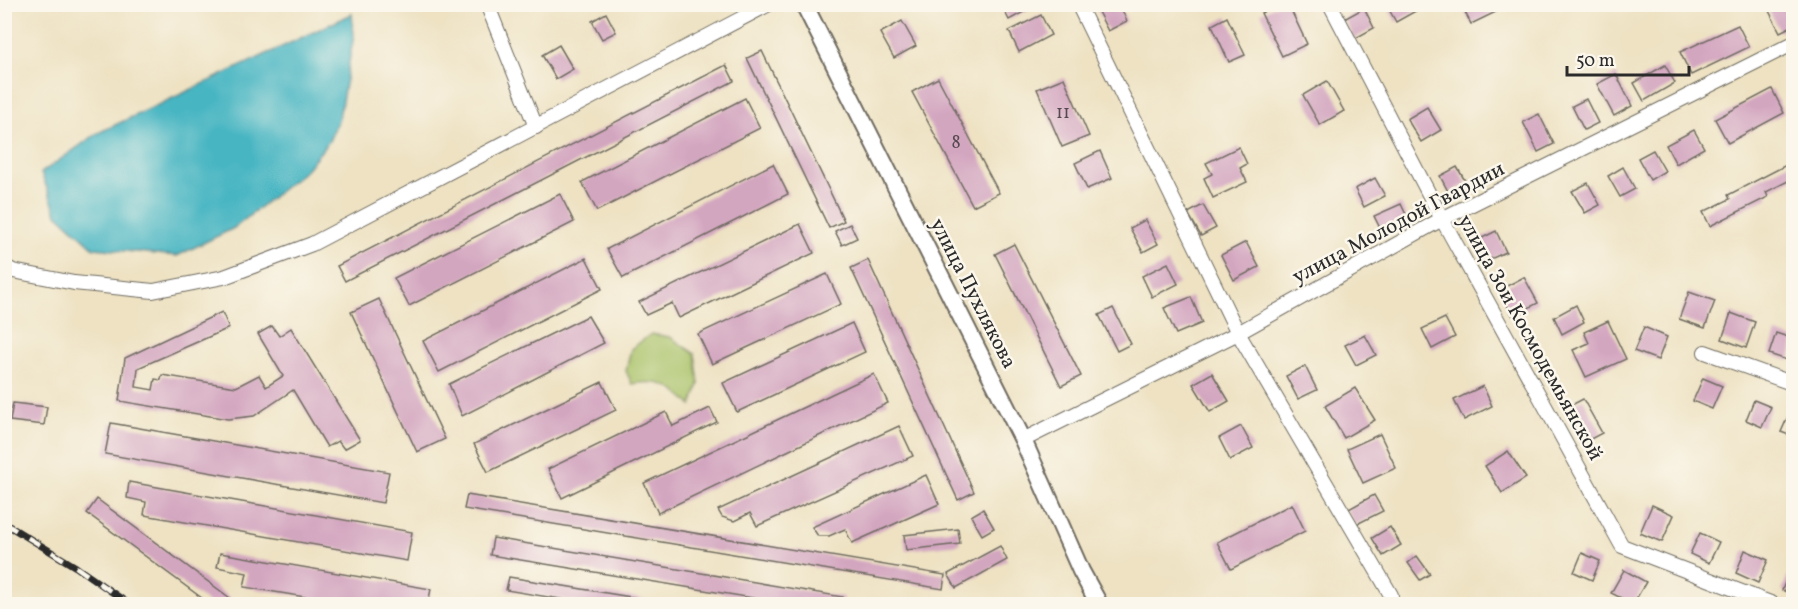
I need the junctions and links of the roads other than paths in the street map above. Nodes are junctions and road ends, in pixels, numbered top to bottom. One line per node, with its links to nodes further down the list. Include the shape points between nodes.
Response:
1 (487, 4): 7 (street)
2 (769, 4): 7 (street)
3 (804, 4): 13 (street, улица Пухлякова)
4 (1078, 4): 10 (street)
5 (1330, 4): 8 (street, улица Зои Космодемьянской)
6 (1794, 43): 8 (street, улица Молодой Гвардии)
7 (536, 127): 9 (street, via 312,244 224,277 153,291 74,283)
8 (1442, 219): 10 (street, улица Молодой Гвардии); 16 (street, улица Зои Космодемьянской, via 1622,546)
9 (4, 266)
10 (1238, 333): 13 (street, улица Молодой Гвардии); 14 (street)
11 (1705, 352): 12 (street)
12 (1794, 384)
13 (1023, 440): 15 (street, улица Пухлякова)
14 (1391, 595)
15 (1099, 604)
16 (1773, 604)

